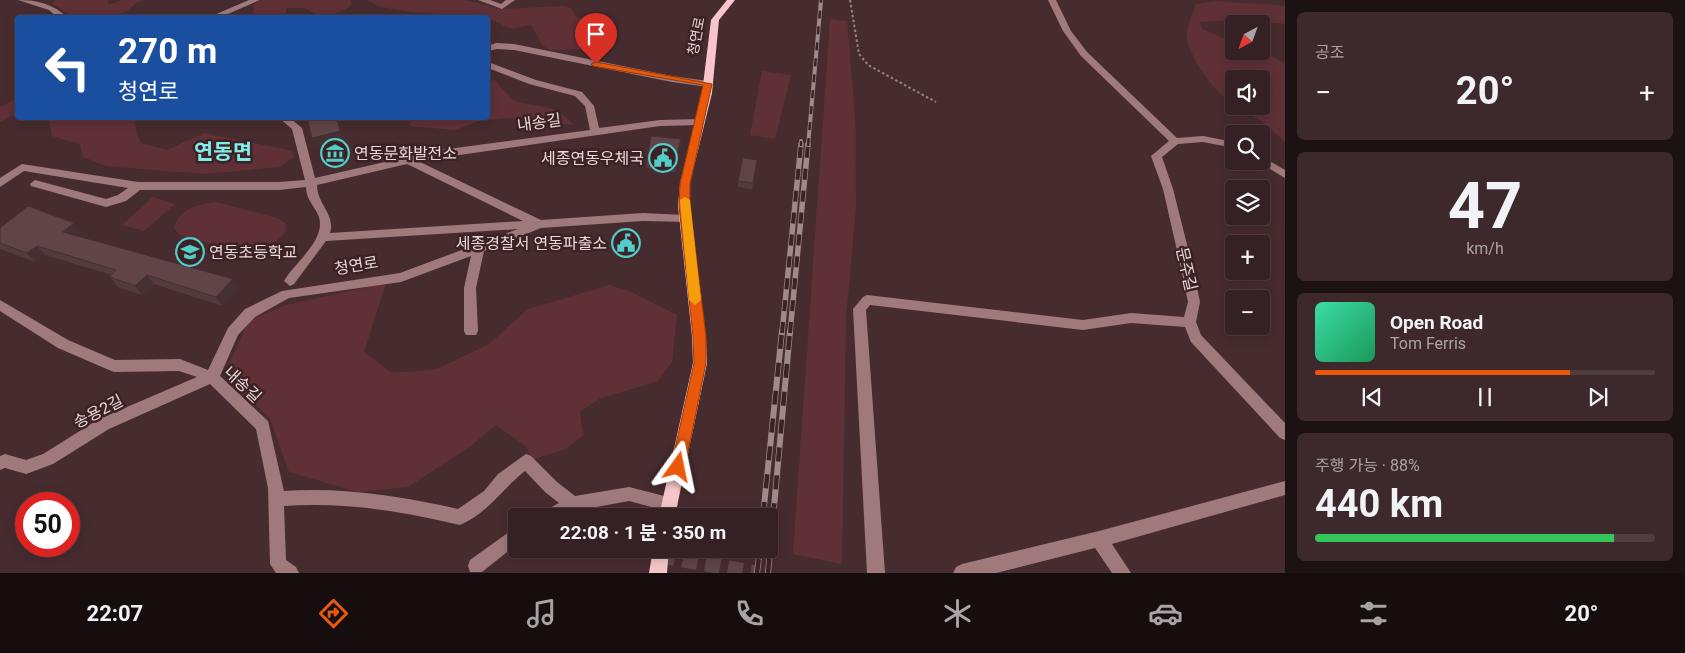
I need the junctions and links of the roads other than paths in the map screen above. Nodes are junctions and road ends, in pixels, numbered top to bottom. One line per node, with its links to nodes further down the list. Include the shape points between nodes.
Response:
1 (22, 0): 7 (street, via 52,8)
2 (256, 0): 8 (street)
3 (482, 0): 4 (street, via 502,7)
4 (510, 0)
5 (731, 0): 11 (main road, 청연로, via 715,20)
6 (1052, 0): 15 (street, via 1067,31 1084,54)
7 (60, 15)
8 (218, 15)
9 (490, 48): 11 (street, via 514,48)
10 (490, 67): 14 (street, 내송길, via 540,84 570,89 583,96 593,112)
11 (708, 84): 13 (main road, 청연로)
12 (287, 120): 21 (street, via 297,128)
13 (699, 122): 14 (street, 내송길); 24 (main road, 청연로, via 685,184)
14 (595, 132): 17 (street, 내송길)
15 (1175, 141): 16 (street, via 1203,139); 30 (street, 문주길, via 1156,156 1168,189 1194,302)
16 (1225, 143)
17 (408, 160): 21 (street, 내송길); 25 (street, 청연로)
18 (1270, 165): 19 (street)
19 (1285, 174)
20 (0, 183): 23 (street, 내송길, via 22,167)
21 (312, 183): 23 (street, 내송길); 26 (street, 청연로, via 310,197 326,223)
22 (35, 184): 23 (street, via 106,203 122,198)
23 (138, 186)
24 (686, 219): 25 (street, 청연로, via 643,217); 40 (main road, 청연로, via 700,336 700,363)
25 (539, 224): 26 (street, 청연로); 27 (street, 청연로)
26 (324, 237): 28 (street, 청연로)
27 (479, 247): 31 (street, via 470,288); 32 (street, 청연로, via 401,277 286,294 250,313 233,332)
28 (290, 282)
29 (0, 305): 32 (street, 내송길, via 63,344 114,366 180,365)
30 (1190, 322): 33 (street, via 1196,338); 47 (street, via 1131,318 1083,325 867,300 859,309)
31 (471, 331)
32 (212, 377): 34 (street, 송용2길, via 104,424 48,459 26,467 5,461); 36 (street, 내송길, via 263,426)
33 (1285, 433)
34 (0, 463)
35 (1285, 488): 41 (street)
36 (276, 498): 37 (street, via 339,496 460,516 490,496 503,479 526,461); 45 (street, 내송길, via 278,564)
37 (573, 504): 38 (street, 청연로); 39 (street, 청연로, via 629,494)
38 (565, 508)
39 (663, 508)
40 (668, 508)
41 (1099, 539): 48 (street); 49 (street)
42 (508, 541): 44 (street)
43 (660, 558): 46 (main road)
44 (476, 566)
45 (290, 573)
46 (658, 573)
47 (876, 573)
48 (962, 573)
49 (1122, 573)

